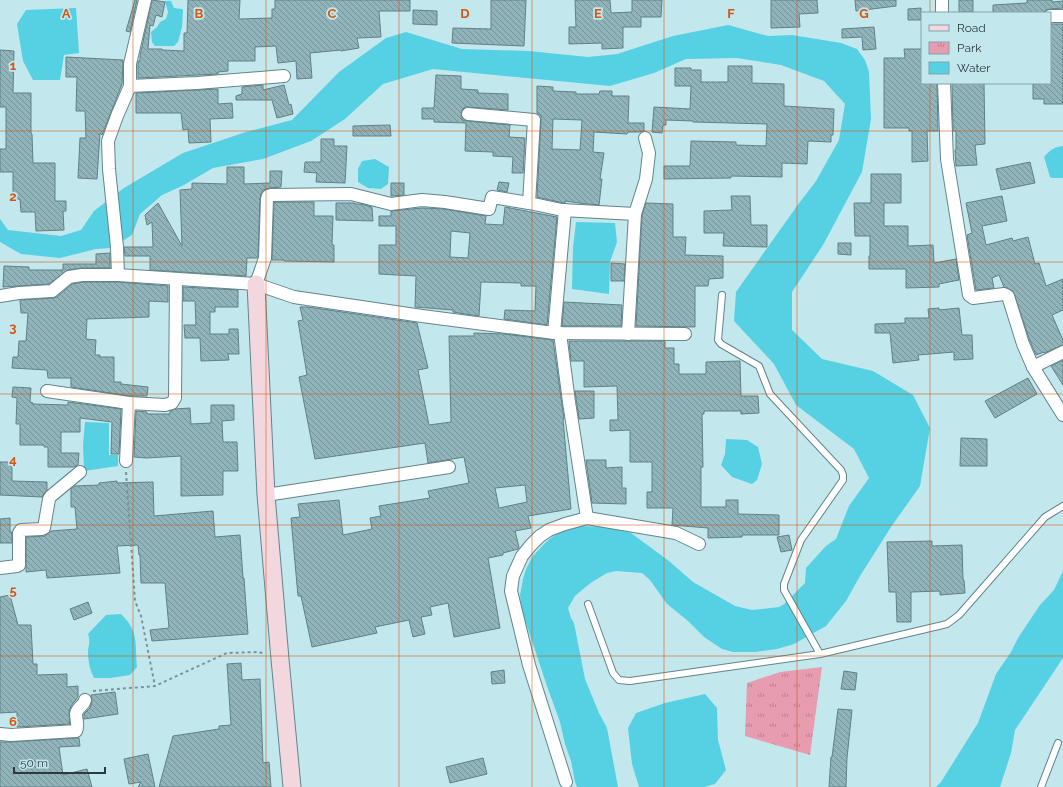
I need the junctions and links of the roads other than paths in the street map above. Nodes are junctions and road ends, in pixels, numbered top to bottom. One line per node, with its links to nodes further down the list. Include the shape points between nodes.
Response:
1 (145, 0): 8 (street, via 130,64)
2 (942, 0): 3 (street)
3 (942, 12)
4 (1051, 16): 5 (street)
5 (1063, 16)
6 (284, 76): 8 (street)
7 (944, 84): 23 (street, via 946,159 969,295 972,298 1004,294 1008,296)
8 (130, 86): 14 (street, via 108,141)
9 (468, 114): 11 (street, via 534,120)
10 (645, 138): 13 (street, via 649,153 646,179)
11 (529, 203): 12 (street); 16 (street, via 492,197 489,209 422,200 391,204 351,194 270,195 267,199 265,258)
12 (565, 210): 13 (street); 19 (street)
13 (635, 214): 20 (street)
14 (118, 275): 15 (street); 18 (street, via 69,277 52,291)
15 (176, 279): 16 (street); 25 (street, via 175,398 172,403 165,405)
16 (256, 284): 19 (street, via 294,297); 30 (street)
17 (722, 295): 36 (lane, via 718,340 759,366 770,394 843,475 843,480 801,540 784,584 784,590)
18 (0, 296)
19 (557, 333): 20 (street); 32 (street)
20 (628, 334): 21 (street)
21 (686, 334)
22 (1063, 352): 23 (street)
23 (1033, 367): 26 (street)
24 (47, 391): 25 (street)
25 (130, 403): 27 (street)
26 (1063, 415)
27 (126, 460)
28 (449, 467): 30 (street)
29 (80, 472): 34 (street, via 49,499 44,528 21,530 19,533 19,565)
30 (266, 495): 41 (street)
31 (1063, 506): 36 (lane, via 1045,517 959,615 947,624)
32 (587, 518): 33 (street, via 676,533); 40 (street, via 549,530 531,544 516,567 511,591 529,665)
33 (699, 544)
34 (0, 568)
35 (588, 604): 36 (lane, via 613,673 619,680 630,681)
36 (820, 654)
37 (85, 700): 38 (street, via 77,710 76,731)
38 (0, 734)
39 (1058, 743): 42 (lane)
40 (566, 782)
41 (292, 787)
42 (1041, 787)

